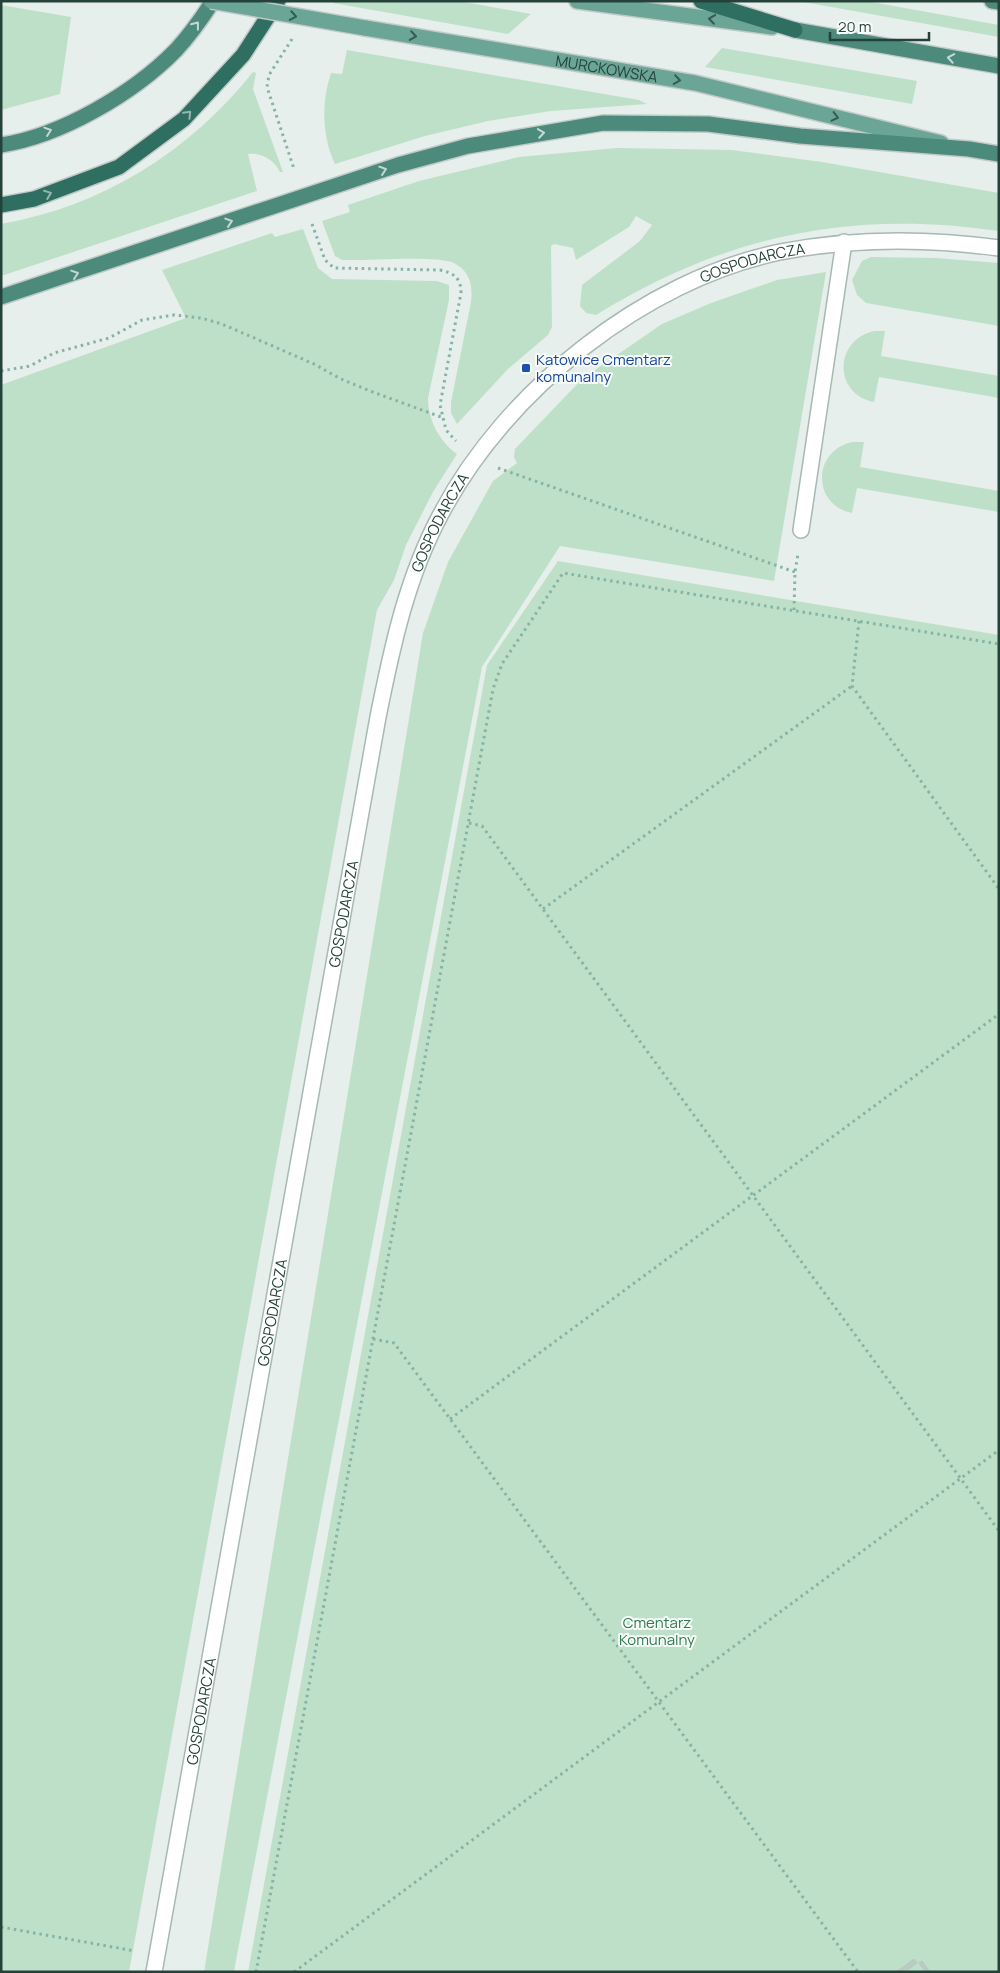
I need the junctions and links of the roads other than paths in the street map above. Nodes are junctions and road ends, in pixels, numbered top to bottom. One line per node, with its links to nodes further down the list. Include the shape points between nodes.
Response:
1 (212, 1): 9 (highway, one-way to 1, via 68,124 115,98 177,49); 10 (main road, MURCKOWSKA, one-way to 10, bridge, via 695,83)
2 (278, 1): 12 (highway, one-way to 2, via 34,199 119,167 184,119 243,55)
3 (578, 1): 7 (main road, one-way to 3)
4 (701, 1): 7 (highway)
5 (992, 1): 6 (highway)
6 (999, 2)
7 (795, 30): 8 (highway, one-way to 7)
8 (999, 66)
9 (1, 146)
10 (970, 149): 11 (highway, MURCKOWSKA); 15 (highway, one-way to 10, via 398,165 468,146 604,123 708,124 800,136)
11 (999, 154)
12 (1, 205)
13 (844, 242): 14 (street, GOSPODARCZA, via 912,240); 16 (street); 17 (street, GOSPODARCZA, via 778,253 673,291 631,315 566,362 517,409 470,465 441,514 413,578 395,635 378,717)
14 (999, 248)
15 (1, 297)
16 (801, 530)
17 (154, 1972)

